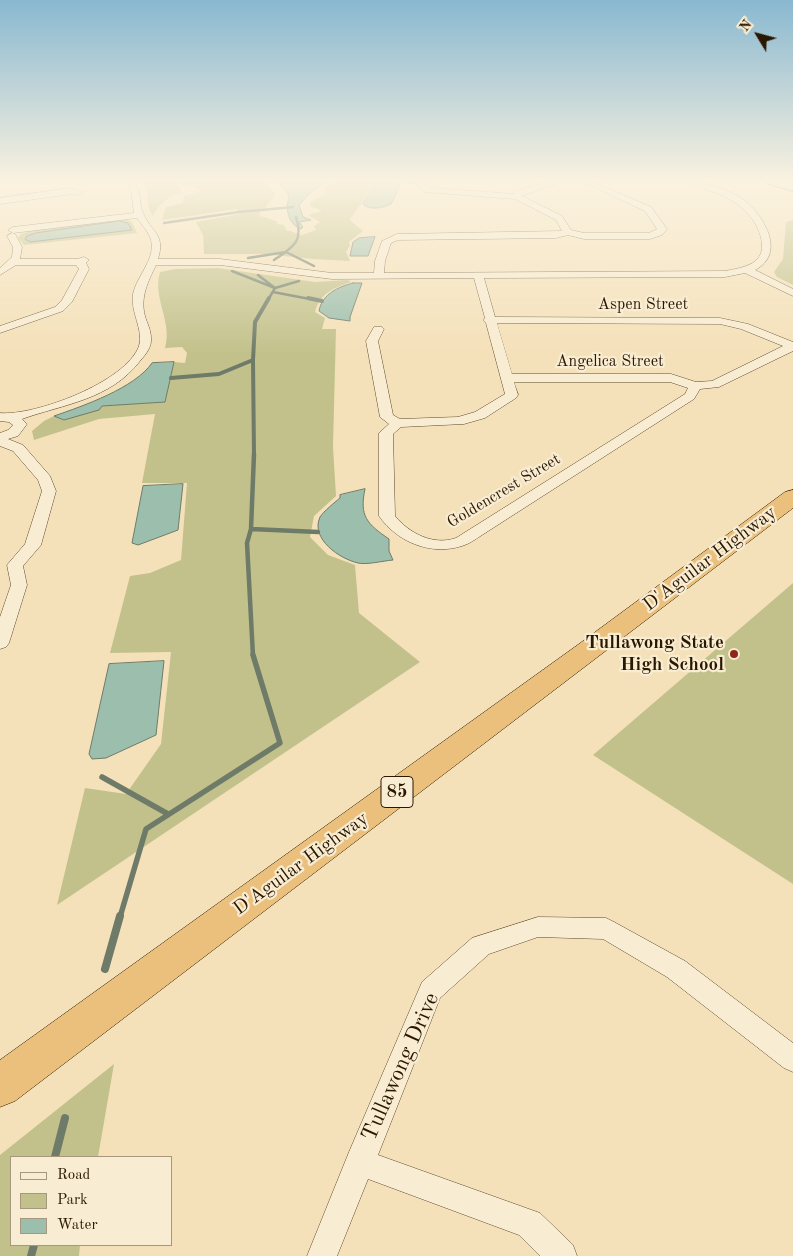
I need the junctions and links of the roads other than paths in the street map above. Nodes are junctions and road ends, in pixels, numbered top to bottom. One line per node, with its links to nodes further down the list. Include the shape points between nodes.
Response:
1 (11, 239): 5 (street, via 19,251)
2 (155, 239): 6 (street)
3 (393, 239): 9 (street, via 387,241)
4 (766, 239): 7 (street, via 765,257)
5 (14, 262): 8 (street); 14 (street, via 81,261 84,269 63,305)
6 (152, 262): 9 (street, via 214,262 313,274); 19 (street, via 138,296 140,317 147,333 139,356 113,380)
7 (747, 270): 10 (street, via 725,274); 11 (street)
8 (0, 272)
9 (379, 275): 10 (street)
10 (478, 275): 12 (street)
11 (793, 293)
12 (490, 320): 15 (street, Aspen Street, via 720,321 744,326); 16 (street)
13 (378, 329): 18 (street, via 372,341 387,418)
14 (0, 330)
15 (793, 346): 17 (street, Angelica Street, via 715,384)
16 (507, 378): 17 (street, Angelica Street, via 672,378); 18 (street, via 512,395 480,416 459,421)
17 (695, 386): 18 (street, Goldencrest Street, via 690,396 456,543 427,543 416,539 392,524 387,516 386,432)
18 (397, 423)
19 (13, 428): 20 (street); 22 (street, via 45,479 49,492 33,545)
20 (0, 439)
21 (793, 497): 25 (highway, D'Aguilar Highway / 85, via 590,651)
22 (7, 566): 23 (street, via 18,585)
23 (0, 643)
24 (793, 1059): 26 (street, Tullawong Drive, via 676,969 606,930 538,927 480,946 431,990)
25 (0, 1086)
26 (360, 1162): 27 (street, Tullawong Drive); 28 (street, via 529,1224)
27 (322, 1256)
28 (562, 1256)

